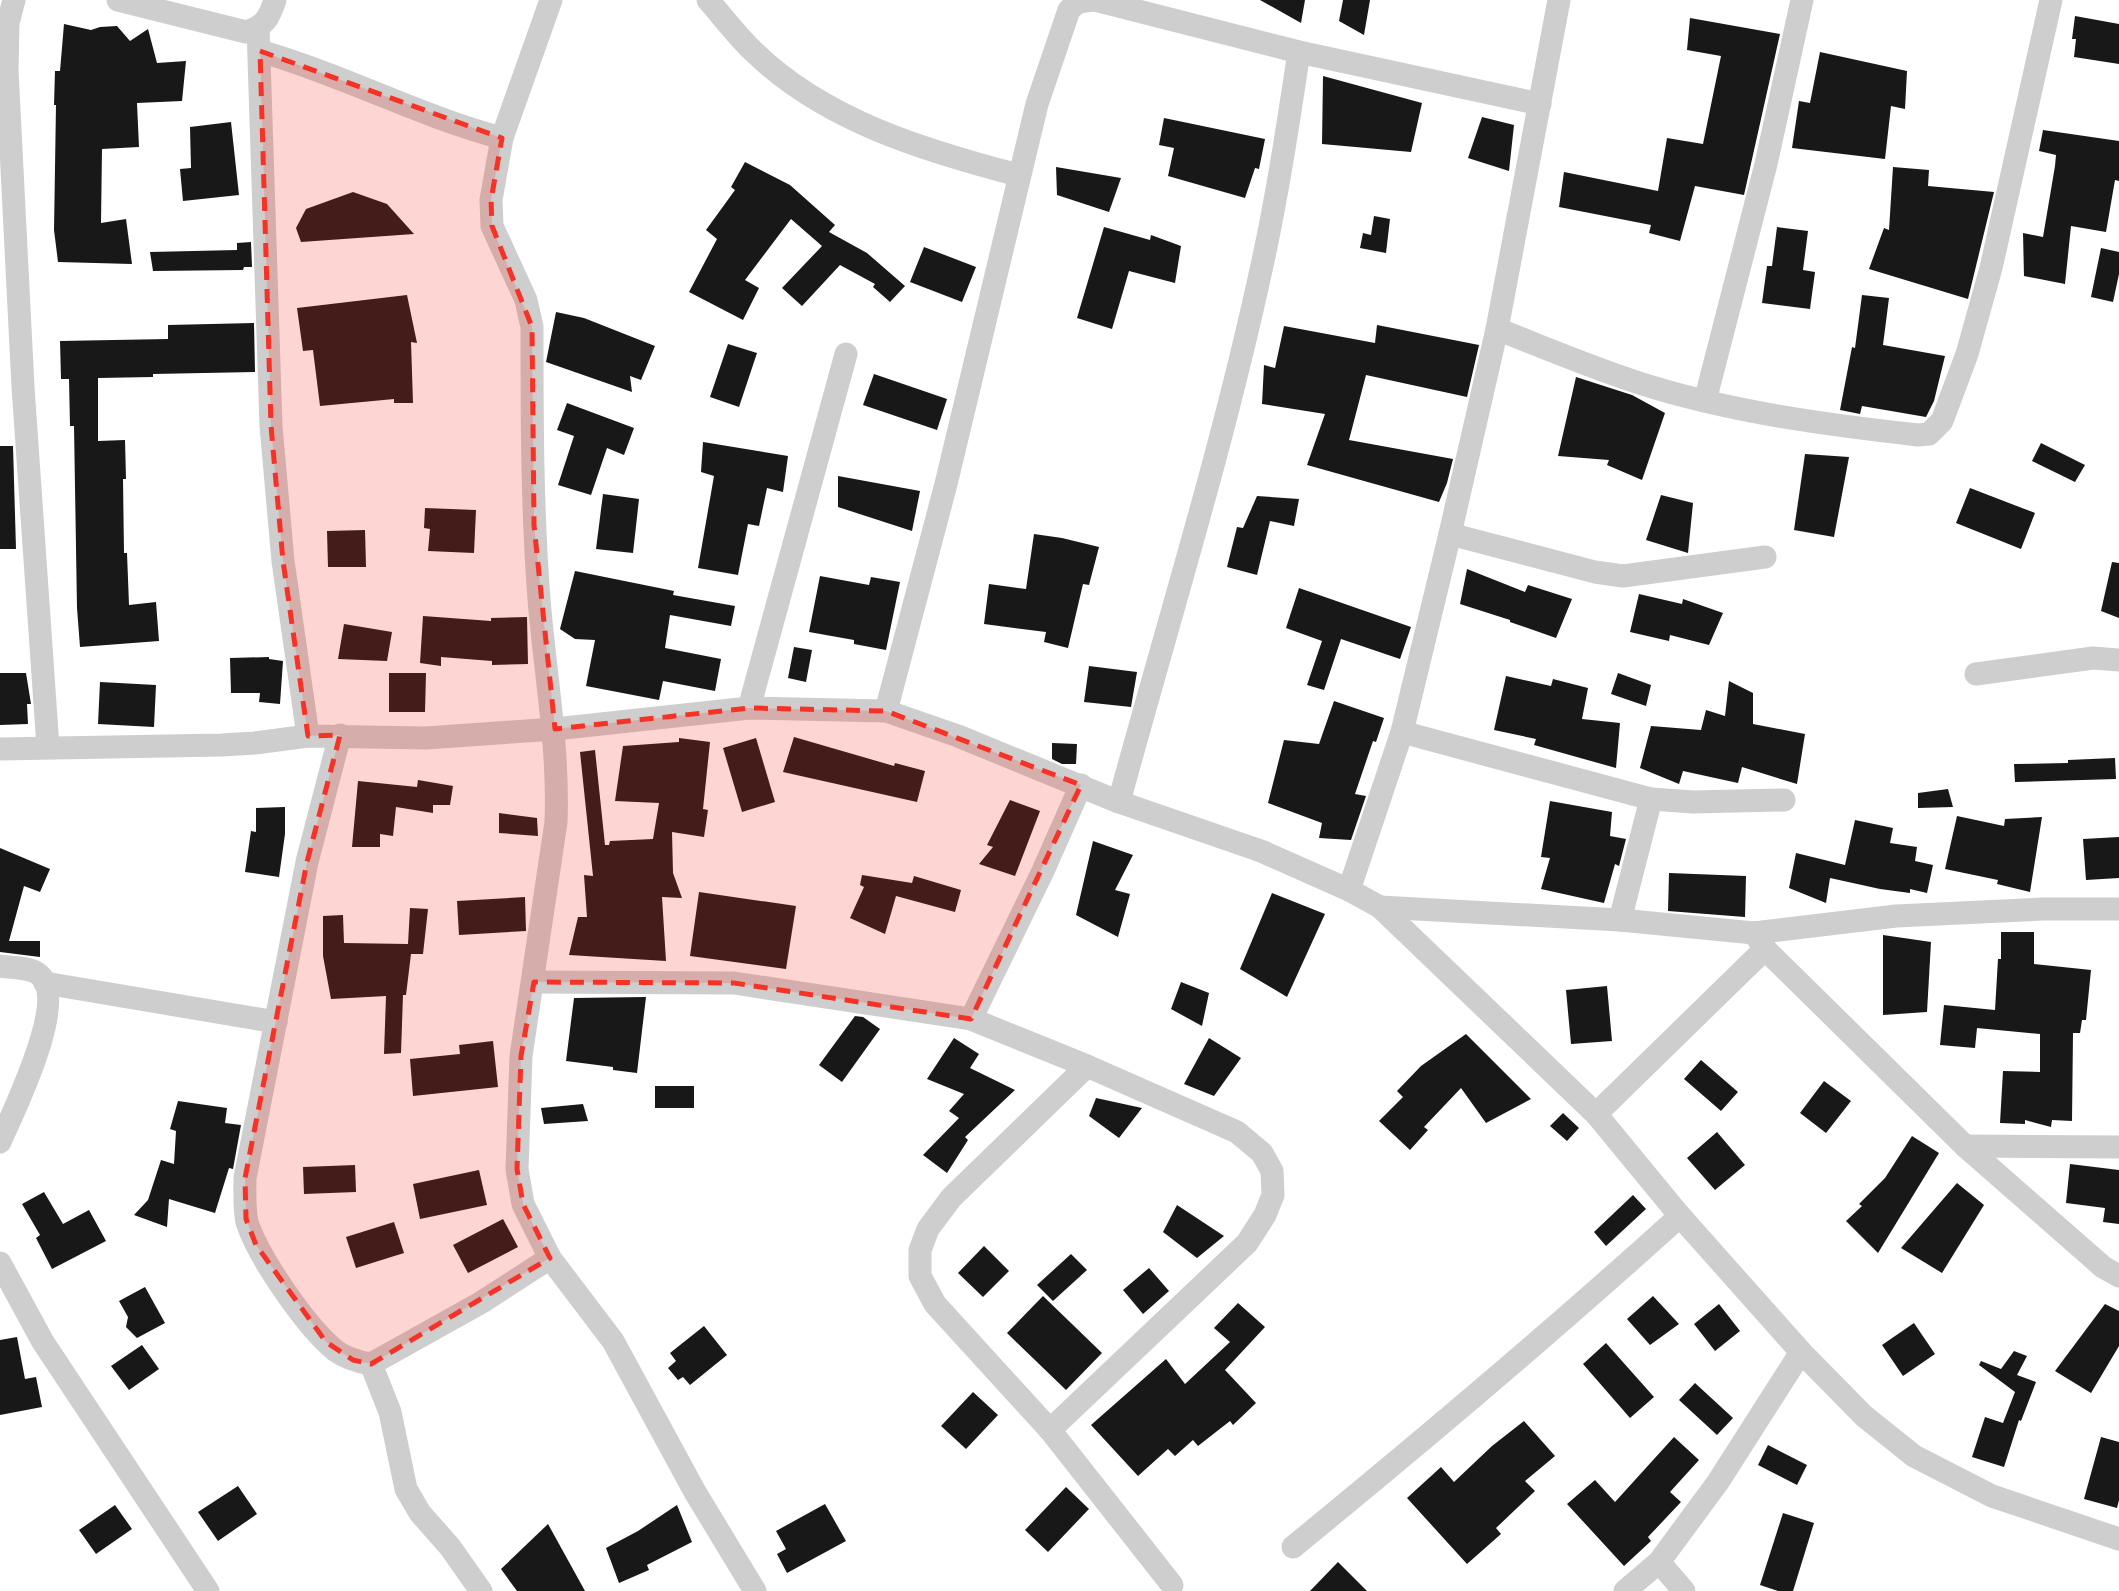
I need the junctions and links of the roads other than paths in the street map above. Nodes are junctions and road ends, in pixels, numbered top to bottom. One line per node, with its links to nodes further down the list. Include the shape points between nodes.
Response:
1 (14, 0): 28 (street, via 8,23 11,144)
2 (118, 0): 10 (street)
3 (275, 0): 10 (street)
4 (551, 0): 13 (street)
5 (708, 0): 14 (street, via 754,52 796,86 842,112 894,137)
6 (1093, 0): 11 (street); 14 (street, via 1078,2 1069,10)
7 (1559, 0): 12 (street)
8 (1802, 0): 17 (street, via 1766,164)
9 (2052, 0): 17 (street, via 1991,268 1967,354 1937,429 1918,435 1829,425)
10 (259, 39): 13 (street, via 298,62 456,125); 27 (street, via 271,426 283,561)
11 (1299, 52): 12 (street); 33 (street, via 1285,148 1234,384)
12 (1540, 104): 15 (street)
13 (502, 138): 24 (street, via 491,200 492,226 526,300 532,327 534,525)
14 (1018, 175): 23 (street, via 946,484)
15 (1497, 329): 17 (street, via 1652,387); 18 (street)
16 (846, 354): 22 (street)
17 (1705, 401)
18 (1450, 534): 19 (street, via 1623,576); 25 (street)
19 (1765, 557)
20 (2119, 660): 21 (street, via 2093,658)
21 (1976, 674)
22 (749, 708): 23 (street); 24 (street)
23 (886, 711): 30 (street)
24 (555, 729): 26 (street, via 426,738); 40 (street, via 556,822)
25 (1402, 732): 31 (street); 34 (street)
26 (340, 735): 27 (street); 43 (street, via 307,862)
27 (308, 736): 28 (street, via 222,745)
28 (48, 747): 29 (street)
29 (0, 749)
30 (1081, 785): 33 (street); 42 (street)
31 (1651, 799): 32 (street); 37 (street)
32 (1784, 800)
33 (1119, 802): 34 (street, via 1261,851)
34 (1349, 890): 35 (street)
35 (1380, 907): 37 (street); 45 (street)
36 (2119, 909): 38 (street, via 1896,916)
37 (1619, 920): 38 (street)
38 (1760, 941): 45 (street); 47 (street)
39 (0, 967): 41 (street, via 40,974)
40 (534, 982): 42 (street, via 734,984); 50 (street, via 521,1056 517,1169 523,1204)
41 (45, 983): 43 (street); 46 (street, via 44,1033)
42 (971, 1019): 44 (street)
43 (276, 1021): 54 (street, via 245,1178 246,1219 256,1245 313,1328 338,1353)
44 (1087, 1066): 55 (street, via 951,1198 928,1229 920,1250 920,1276 935,1304); 55 (street, via 1237,1132 1262,1153 1272,1171 1273,1195 1247,1243)
45 (1596, 1114): 49 (street)
46 (0, 1142)
47 (1965, 1146): 48 (street); 52 (street)
48 (2119, 1147)
49 (1680, 1216): 53 (street); 57 (street, via 1455,1415)
50 (550, 1258): 54 (street); 62 (street, via 613,1341)
51 (0, 1263): 60 (street, via 43,1342)
52 (2119, 1276)
53 (1801, 1352): 56 (street, via 1864,1416 1914,1456 1992,1496); 58 (street, via 1718,1482)
54 (371, 1364): 61 (street, via 390,1412 406,1489)
55 (1050, 1430): 59 (street)
56 (2119, 1539)
57 (1293, 1547)
58 (1659, 1562): 63 (street); 64 (street)
59 (1172, 1585)
60 (208, 1591)
61 (481, 1591)
62 (755, 1591)
63 (1625, 1591)
64 (1684, 1591)

